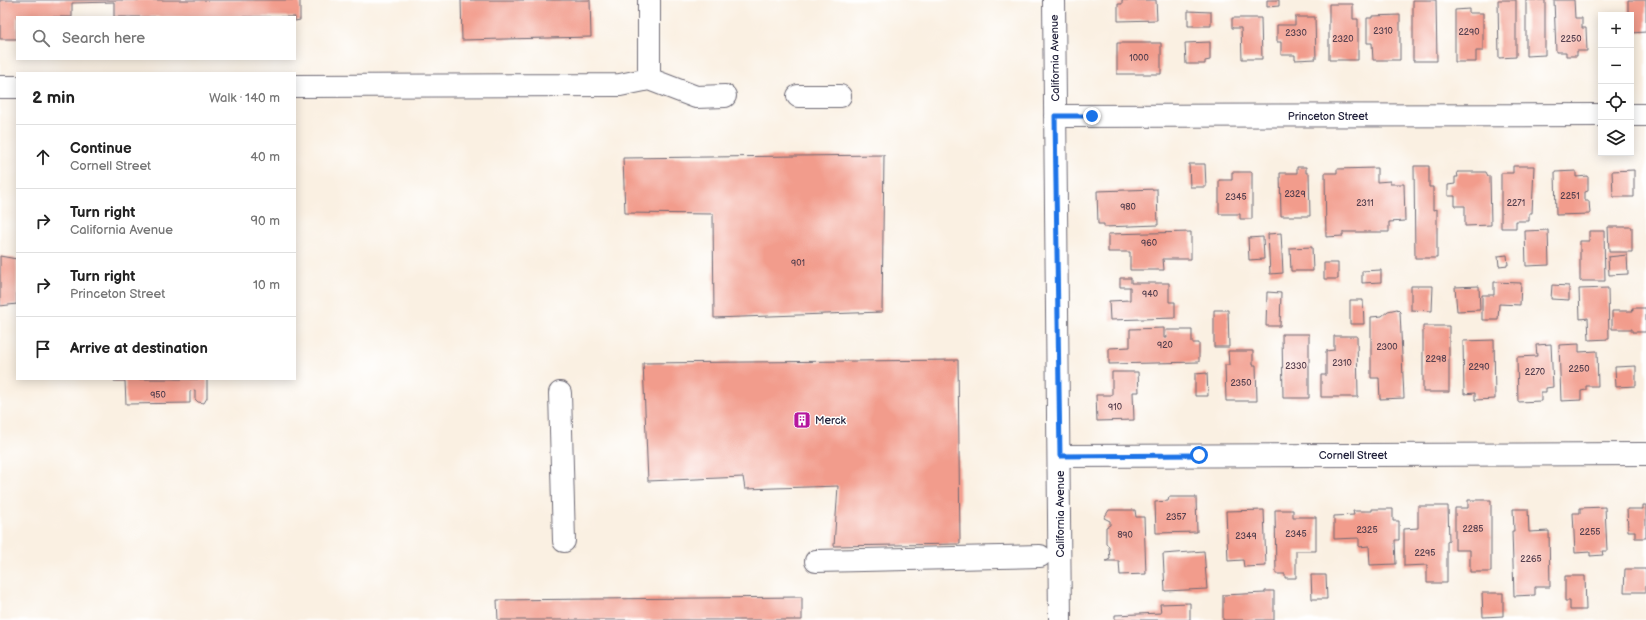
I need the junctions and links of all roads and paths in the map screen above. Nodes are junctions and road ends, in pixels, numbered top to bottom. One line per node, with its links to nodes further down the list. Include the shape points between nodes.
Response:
1 (649, 0): 3 (street)
2 (1054, 0): 11 (street, California Avenue)
3 (649, 79): 4 (street, via 620,85); 7 (street, via 696,96)
4 (296, 86)
5 (0, 87): 6 (street)
6 (16, 87)
7 (725, 96)
8 (798, 96): 9 (street)
9 (840, 96)
10 (1646, 115): 13 (street)
11 (1055, 116): 12 (street, Princeton Street); 16 (street, California Avenue)
12 (1598, 116)
13 (1634, 116)
14 (560, 393): 17 (street)
15 (1646, 454): 16 (street, Cornell Street)
16 (1060, 456): 20 (street, California Avenue)
17 (564, 541)
18 (1040, 556): 19 (street)
19 (816, 561)
20 (1060, 620)

